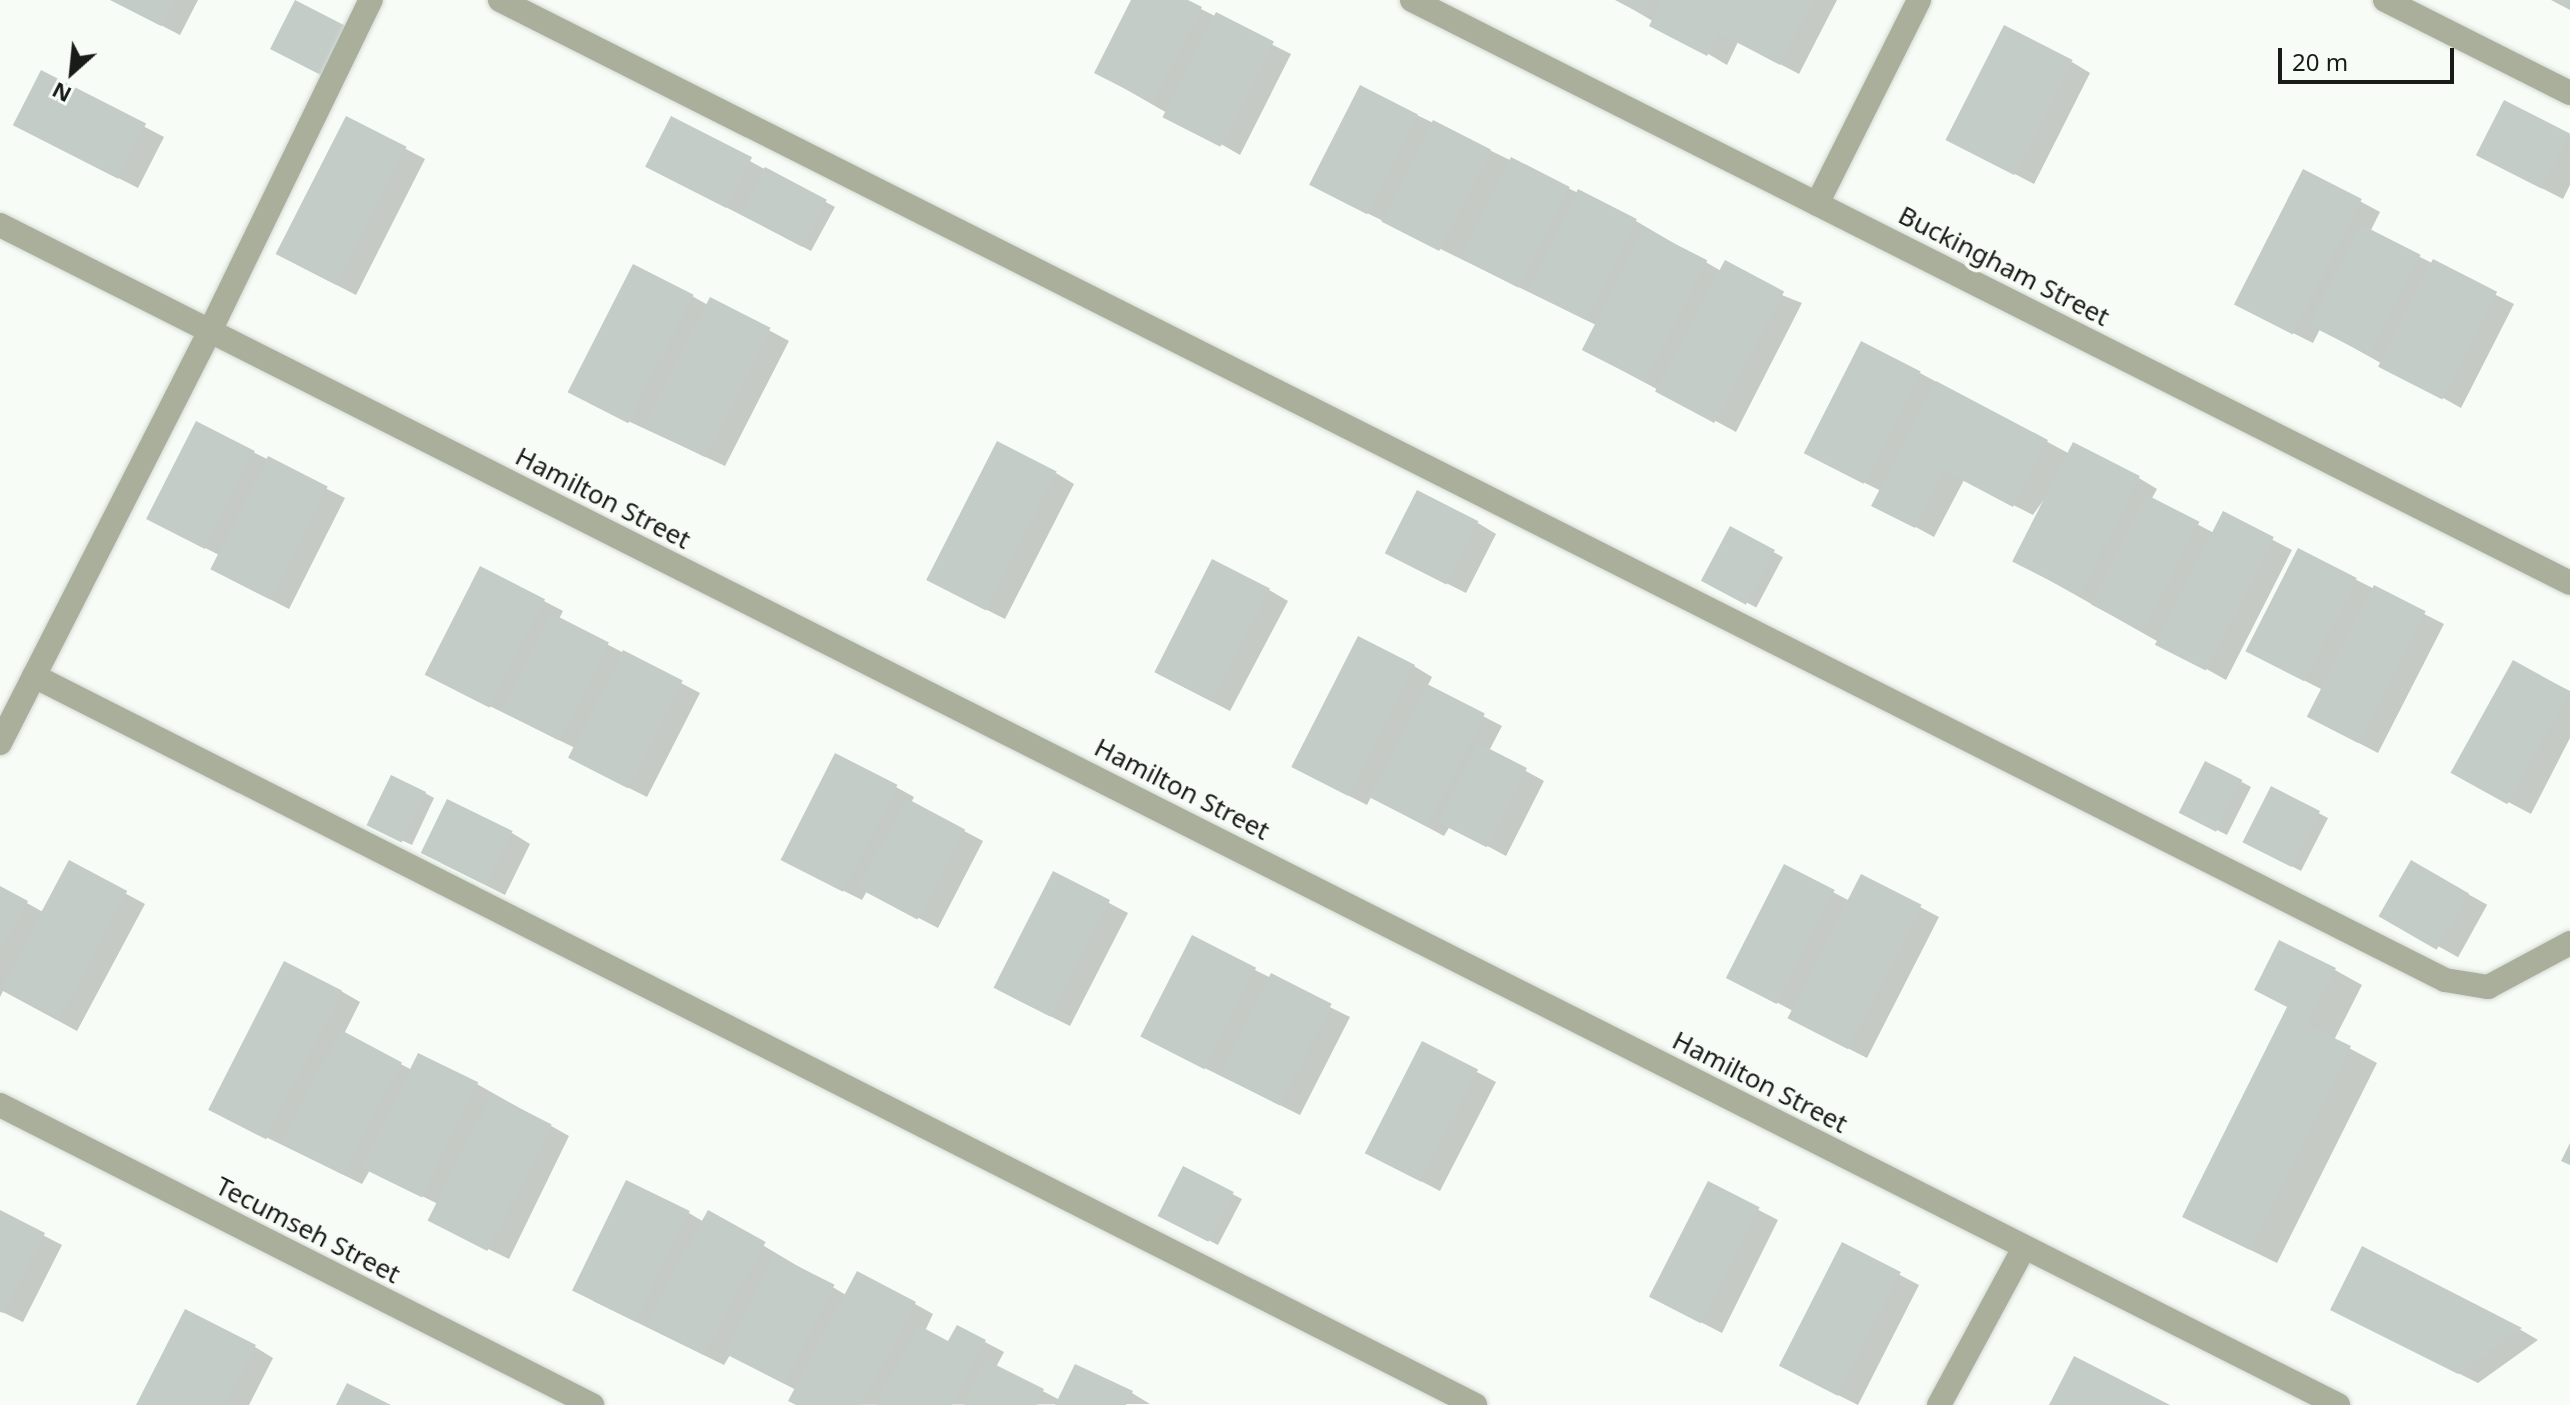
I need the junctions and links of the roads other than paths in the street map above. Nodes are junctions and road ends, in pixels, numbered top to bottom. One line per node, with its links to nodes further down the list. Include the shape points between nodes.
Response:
1 (371, 0): 9 (street)
2 (500, 0): 13 (street, via 2445,980 2488,987)
3 (1412, 0): 7 (street, Buckingham Street)
4 (1919, 0): 7 (street)
5 (2385, 0): 6 (street)
6 (2570, 93)
7 (1817, 204): 10 (street, Buckingham Street)
8 (0, 225): 9 (street, Hamilton Street)
9 (210, 331): 11 (street); 15 (street, Hamilton Street)
10 (2570, 583)
11 (34, 676): 12 (street); 17 (street)
12 (0, 743)
13 (2570, 943)
14 (0, 1105): 16 (street, Tecumseh Street)
15 (2024, 1248): 18 (street); 19 (street, Hamilton Street)
16 (592, 1405)
17 (1475, 1405)
18 (1939, 1405)
19 (2338, 1405)

